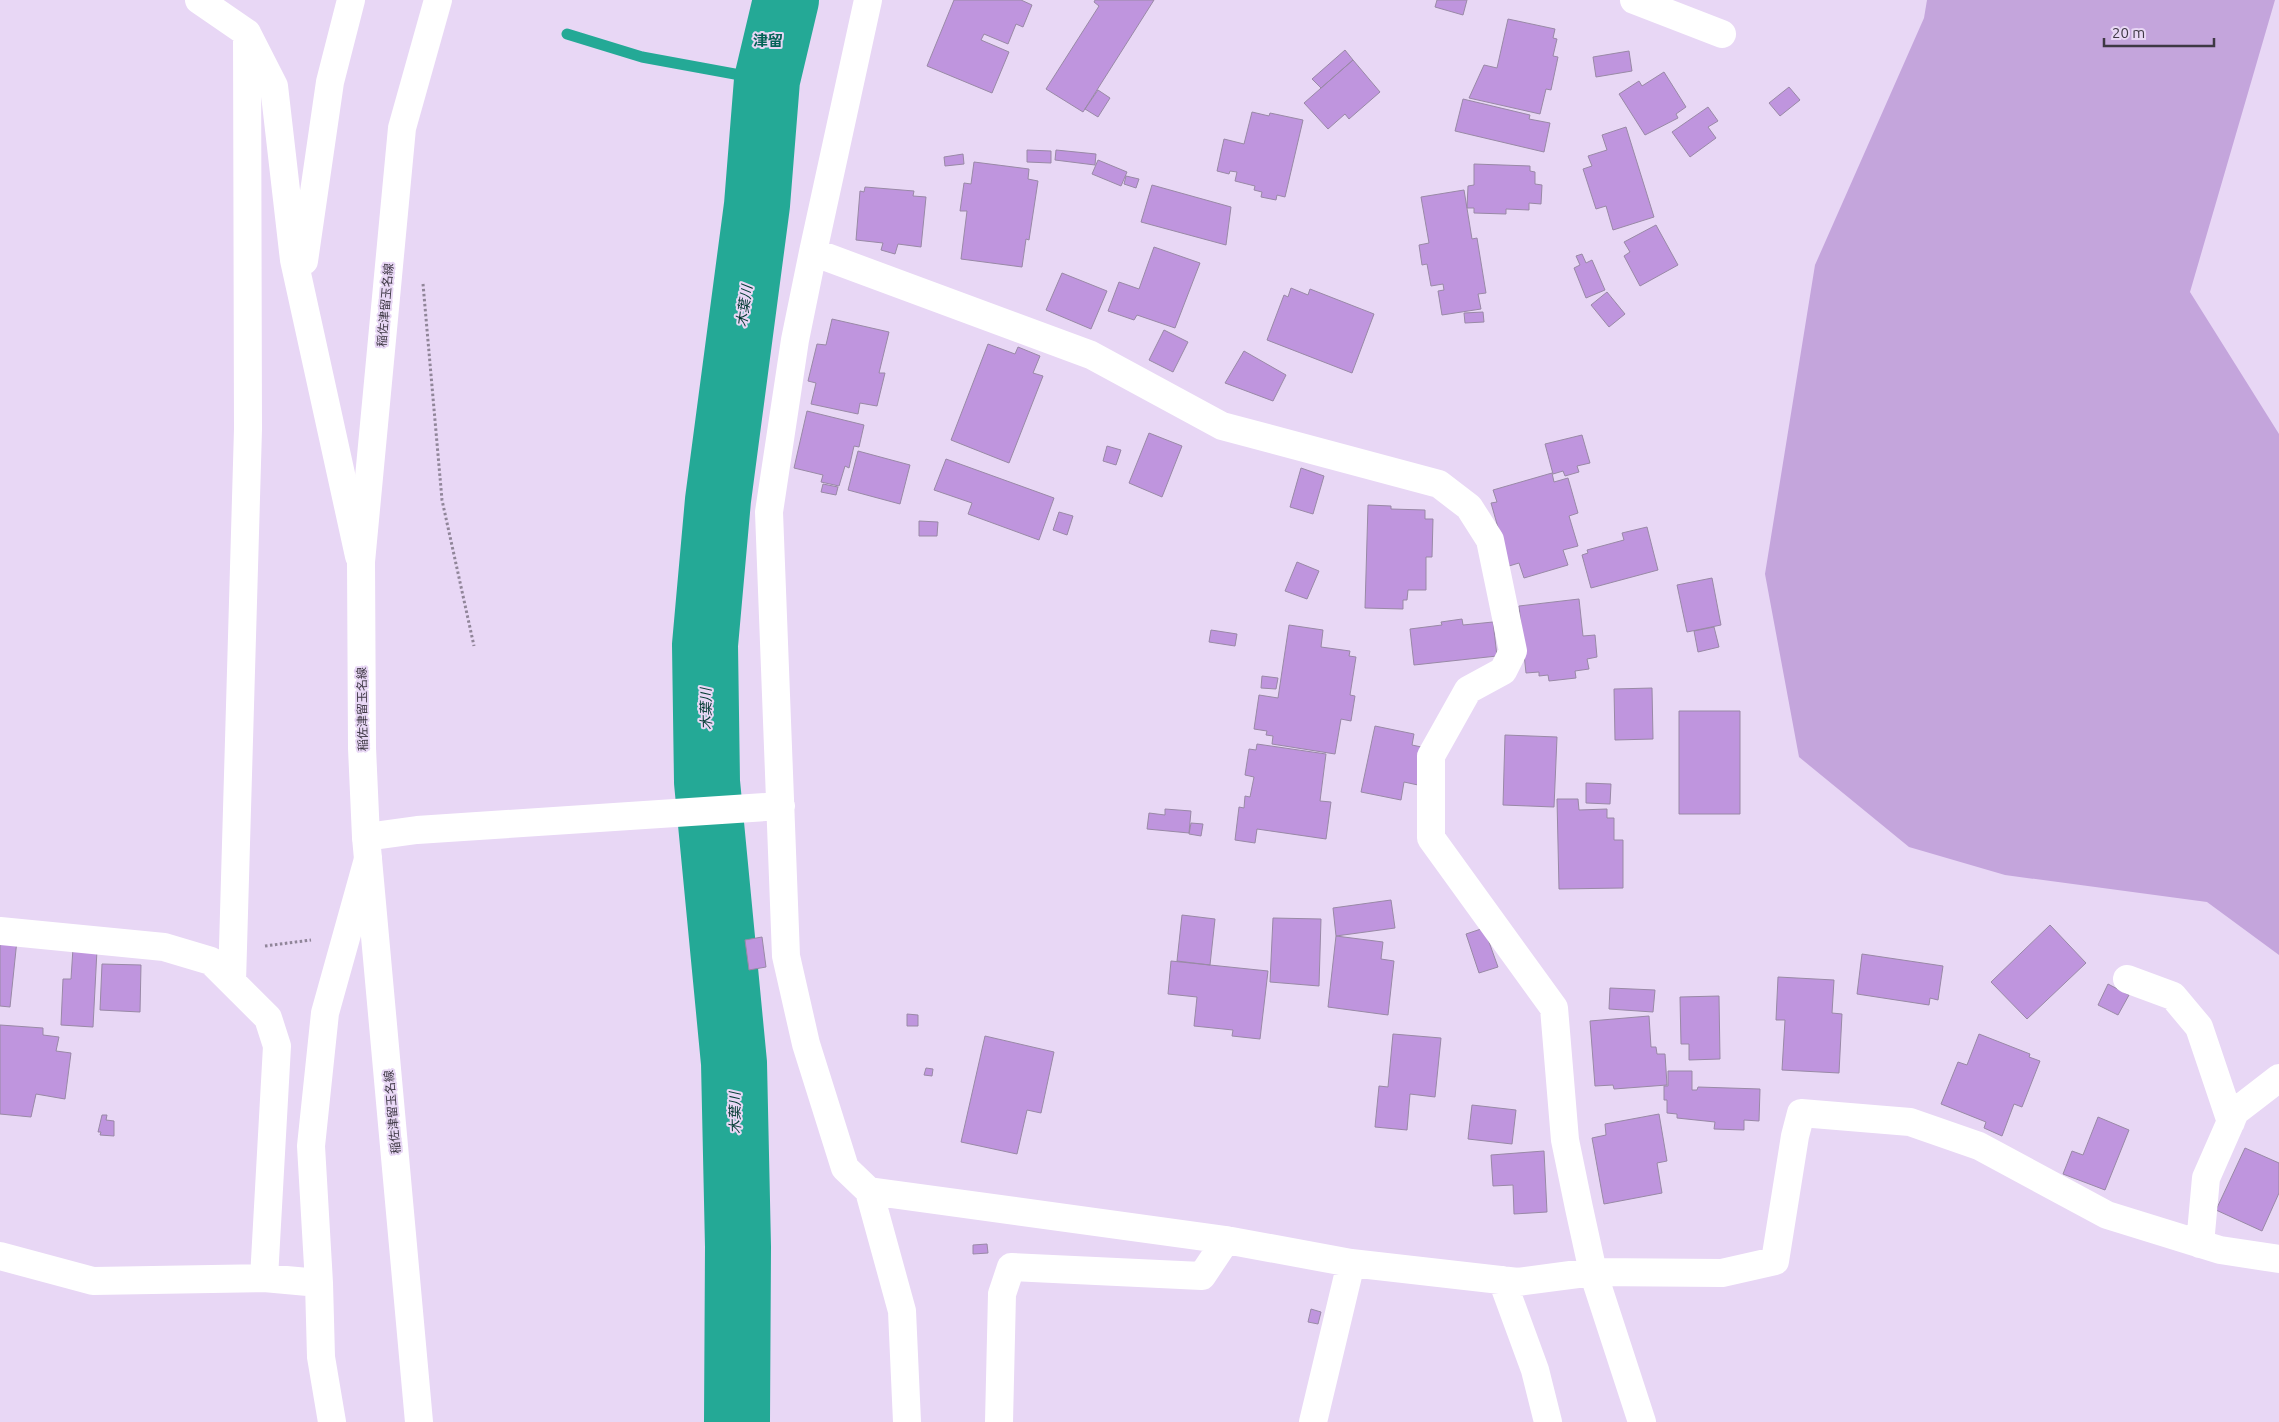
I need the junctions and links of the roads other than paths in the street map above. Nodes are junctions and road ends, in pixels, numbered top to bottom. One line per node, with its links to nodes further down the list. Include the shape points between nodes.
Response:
1 (200, 0): 6 (street)
2 (351, 0): 9 (street, via 330,82)
3 (438, 0): 10 (street, 稲佐津留玉名線, via 402,128)
4 (868, 0): 8 (street)
5 (1634, 0): 7 (street)
6 (247, 33): 9 (street, via 274,86); 15 (street, via 248,429)
7 (1722, 34)
8 (813, 252): 11 (street, via 795,340 769,512); 24 (street, via 1091,354 1222,426 1439,484 1469,507 1490,540 1513,651 1503,671 1468,690 1431,756 1431,838 1554,1008 1565,1140)
9 (300, 288): 10 (street)
10 (360, 562): 12 (street, 稲佐津留玉名線, via 362,748)
11 (769, 807): 12 (street, via 417,830); 18 (street, via 786,956 806,1044 845,1168)
12 (367, 847): 27 (street, via 325,1013 311,1146); 29 (street, 稲佐津留玉名線)
13 (0, 931): 15 (street, via 164,947 211,961)
14 (2127, 979): 17 (street, via 2173,996 2199,1027)
15 (232, 982): 25 (street, via 268,1018 277,1046)
16 (2279, 1078): 17 (street, via 2235,1112)
17 (2231, 1122): 20 (street, via 2206,1178)
18 (869, 1191): 19 (street); 30 (street, via 902,1311)
19 (1226, 1240): 23 (street); 31 (street, via 1202,1276 1011,1267 1002,1294)
20 (2200, 1244): 22 (street); 24 (street, via 2107,1215 1979,1146 1910,1122 1801,1113 1775,1261 1722,1274)
21 (0, 1256): 25 (street, via 93,1281)
22 (2279, 1259)
23 (1351, 1263): 26 (street); 32 (street)
24 (1593, 1272): 26 (street, via 1518,1282); 34 (street)
25 (264, 1278): 27 (street)
26 (1502, 1280): 33 (street, via 1535,1370)
27 (319, 1283): 28 (street, via 321,1357)
28 (332, 1422)
29 (419, 1422)
30 (906, 1422)
31 (999, 1422)
32 (1313, 1422)
33 (1548, 1422)
34 (1642, 1422)

